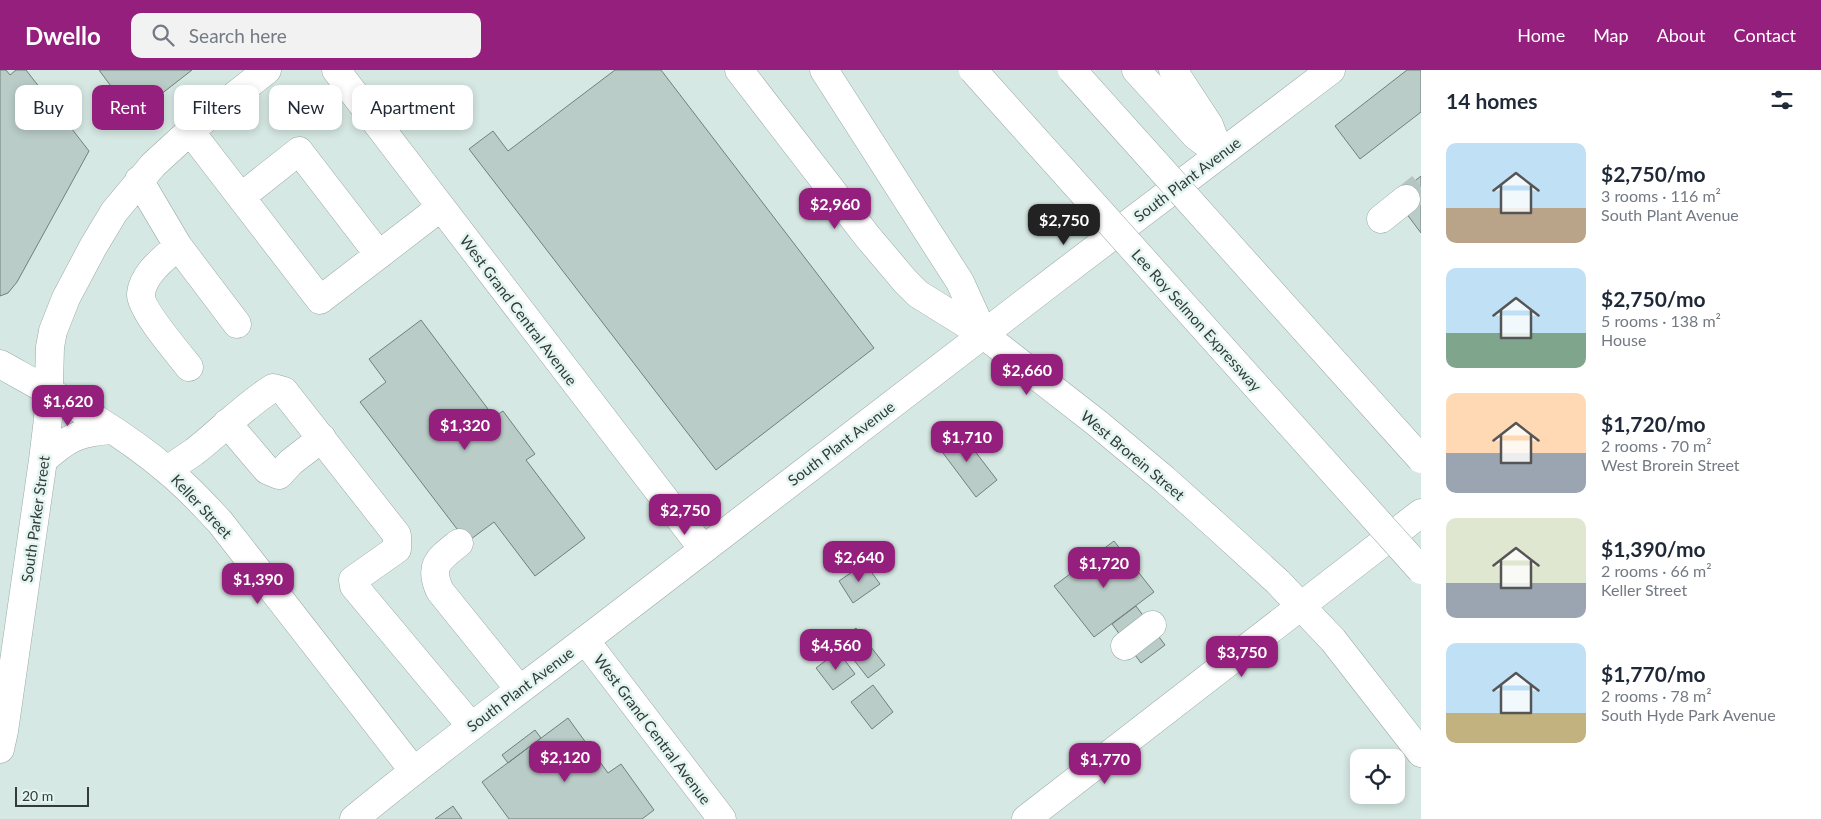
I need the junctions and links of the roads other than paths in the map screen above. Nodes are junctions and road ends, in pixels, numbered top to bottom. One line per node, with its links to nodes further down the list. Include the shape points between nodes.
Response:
1 (267, 70): 10 (main road, South Parker Street)
2 (336, 70): 15 (main road, West Grand Central Avenue)
3 (739, 70): 20 (main road, West Brorein Street, via 905,281 918,294)
4 (824, 70): 20 (main road, via 960,282)
5 (973, 70): 33 (main road, Lee Roy Selmon Expressway, bridge)
6 (1072, 70): 27 (main road, bridge)
7 (1136, 70): 11 (main road, via 1196,136)
8 (1173, 70): 11 (main road, via 1209,125)
9 (1331, 70): 11 (main road, South Plant Avenue)
10 (190, 131): 12 (main road, South Parker Street); 13 (main road)
11 (1220, 154): 20 (main road, South Plant Avenue)
12 (139, 180): 17 (main road); 23 (main road, South Parker Street, via 110,219 58,316 50,347)
13 (241, 197): 18 (main road, via 320,300); 18 (main road, via 300,151)
14 (1406, 199): 16 (main road)
15 (441, 207): 18 (main road); 32 (main road, West Grand Central Avenue)
16 (1381, 219)
17 (178, 246): 19 (main road); 22 (main road, via 147,277 141,294 144,308)
18 (379, 256)
19 (237, 324)
20 (984, 335): 32 (main road, South Plant Avenue); 34 (main road, West Brorein Street, via 1164,479)
21 (0, 364): 23 (main road, Keller Street)
22 (189, 367)
23 (49, 391): 25 (main road, Keller Street); 28 (main road, South Parker Street)
24 (227, 423): 26 (main road, via 273,388 284,391); 26 (main road, via 267,470 279,475); 29 (main road)
25 (112, 430): 28 (main road, via 72,437); 29 (main road, Keller Street)
26 (322, 438): 39 (main road, via 397,535 396,549 352,580 354,586)
27 (1421, 458)
28 (43, 460): 40 (main road, South Parker Street)
29 (168, 470): 42 (main road, Keller Street, via 220,522)
30 (1421, 513): 34 (main road)
31 (458, 543): 38 (main road, via 434,567 440,591)
32 (703, 549): 36 (main road, South Plant Avenue)
33 (1421, 570)
34 (1301, 606): 41 (main road, West Brorein Street, via 1333,640); 45 (main road)
35 (1152, 625): 37 (main road)
36 (585, 640): 38 (main road, South Plant Avenue); 44 (main road, West Grand Central Avenue)
37 (1125, 646)
38 (519, 689): 39 (main road, South Plant Avenue)
39 (471, 726): 42 (main road, South Plant Avenue)
40 (0, 749)
41 (1421, 754)
42 (413, 770): 43 (main road, South Plant Avenue)
43 (354, 819)
44 (722, 819)
45 (1026, 819)

